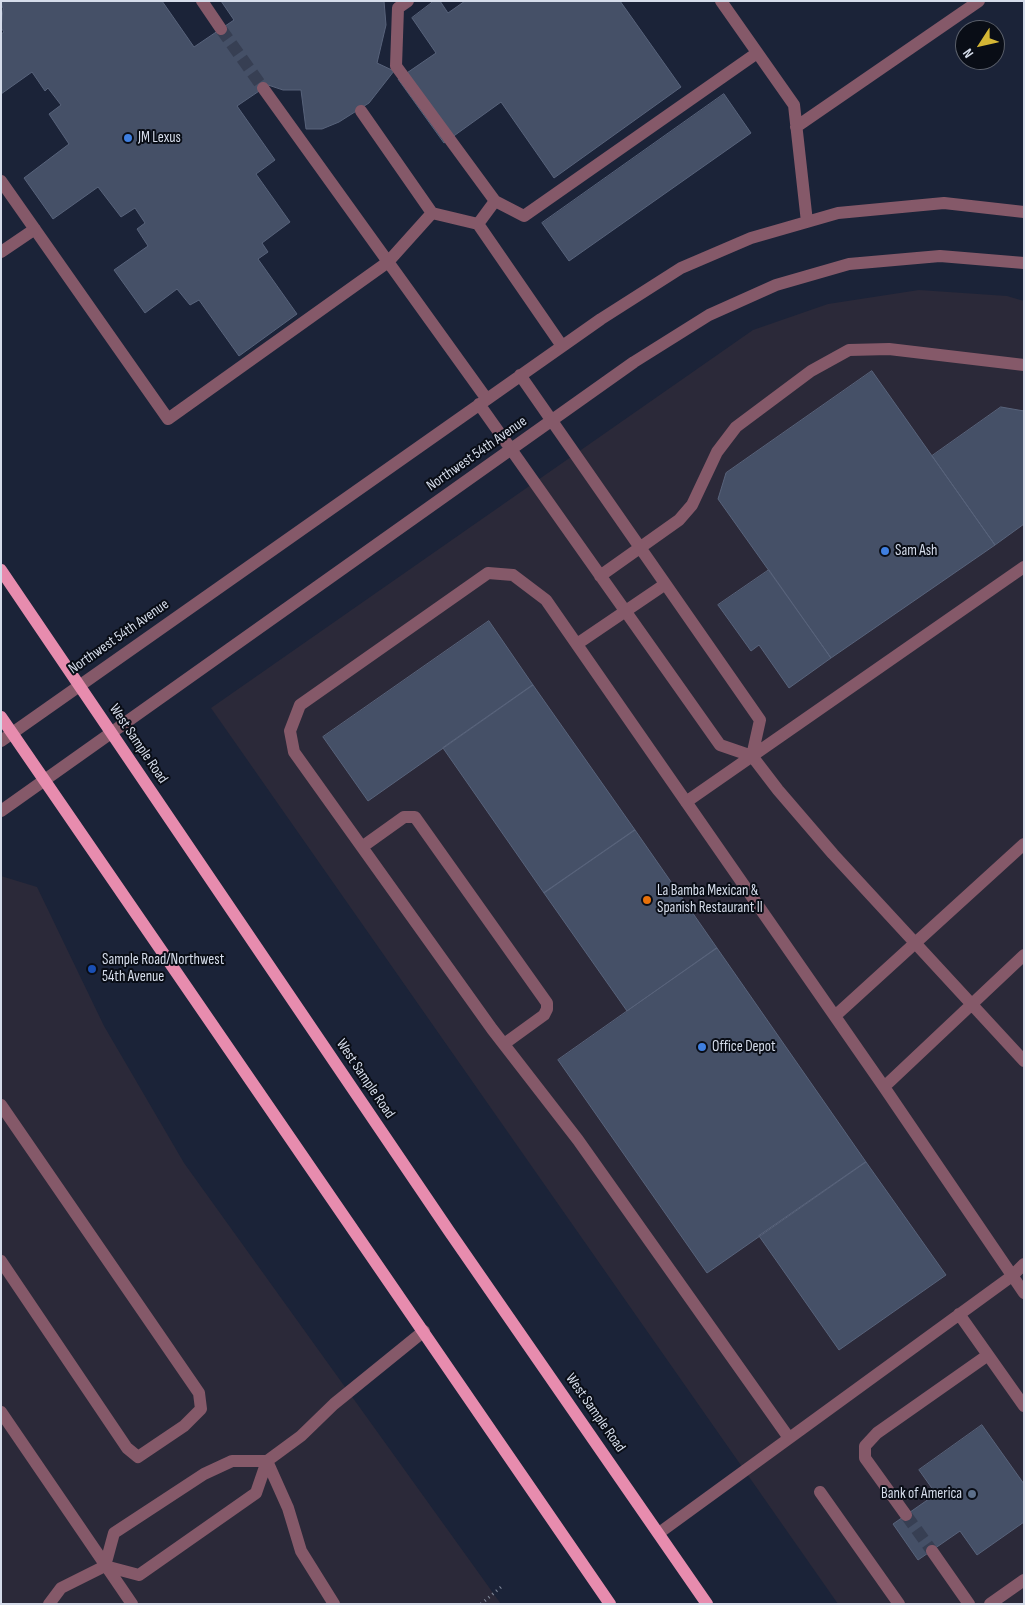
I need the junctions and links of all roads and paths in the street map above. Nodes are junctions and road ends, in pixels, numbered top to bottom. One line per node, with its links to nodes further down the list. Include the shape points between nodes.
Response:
1 (202, 1): 5 (street)
2 (408, 1): 12 (street, via 398,8 396,66)
3 (721, 1): 6 (street)
4 (979, 1): 9 (street)
5 (221, 28)
6 (757, 53): 9 (street, via 794,105); 12 (street, via 524,216)
7 (264, 88): 19 (street)
8 (361, 111): 14 (street)
9 (796, 127): 15 (street)
10 (1, 181): 11 (street)
11 (5, 196): 17 (street)
12 (495, 200): 16 (street)
13 (1024, 212): 15 (street, Northwest 54th Avenue, via 944,203 838,213)
14 (432, 213): 16 (street); 19 (street)
15 (808, 222): 21 (street, Northwest 54th Avenue, via 751,238 681,268)
16 (478, 224): 21 (street)
17 (35, 229): 18 (street); 19 (street, via 168,419)
18 (1, 252)
19 (388, 262): 24 (street)
20 (1024, 263): 25 (street, Northwest 54th Avenue, via 922,257 849,264 776,285 709,315 634,362)
21 (562, 346): 23 (street, Northwest 54th Avenue)
22 (1024, 365): 27 (street, via 889,349 849,350 810,371 736,427 717,452 692,505 679,520)
23 (520, 375): 24 (street, Northwest 54th Avenue); 25 (street)
24 (482, 401): 26 (street); 34 (street, Northwest 54th Avenue)
25 (553, 421): 26 (street, Northwest 54th Avenue); 27 (street)
26 (511, 451): 30 (street); 36 (street, Northwest 54th Avenue)
27 (639, 548): 30 (street); 31 (street)
28 (1024, 567): 39 (street)
29 (1, 570): 34 (main road, West Sample Road)
30 (600, 576): 32 (street)
31 (664, 585): 32 (street); 39 (street, via 760,720)
32 (625, 611): 33 (street); 39 (street, via 720,745)
33 (577, 644): 41 (street); 44 (street, via 546,600 513,575 488,573 300,705 290,730 294,752)
34 (79, 685): 36 (main road, West Sample Road); 37 (street, Northwest 54th Avenue)
35 (1, 718): 37 (main road)
36 (110, 732): 40 (street, Northwest 54th Avenue); 66 (main road, West Sample Road, via 444,1224)
37 (12, 734): 38 (street, Northwest 54th Avenue); 40 (main road)
38 (1, 741)
39 (752, 756): 41 (street); 45 (street, via 833,854)
40 (44, 781): 42 (street, Northwest 54th Avenue); 58 (main road)
41 (686, 802): 48 (street)
42 (1, 811)
43 (1024, 844): 45 (street)
44 (362, 847): 49 (street); 49 (street, via 404,817 415,817 547,1003 544,1015)
45 (915, 943): 47 (street); 48 (street)
46 (1024, 955): 47 (street)
47 (972, 1005): 50 (street); 51 (street)
48 (835, 1016): 51 (street)
49 (504, 1044): 62 (street, via 578,1140)
50 (1024, 1061)
51 (884, 1087): 55 (street)
52 (1, 1105): 53 (street, via 198,1393 202,1409 184,1426 138,1457 127,1448)
53 (1, 1261)
54 (1024, 1264): 55 (street)
55 (1012, 1276): 56 (street); 57 (street)
56 (1024, 1293)
57 (959, 1314): 59 (street); 62 (street)
58 (424, 1331): 63 (street); 77 (main road)
59 (988, 1355): 60 (street); 65 (street, via 877,1433 865,1446 865,1458)
60 (1024, 1406)
61 (1, 1412): 68 (street)
62 (789, 1438): 66 (street)
63 (267, 1461): 68 (street, via 232,1461 196,1479 114,1533); 68 (street, via 256,1494 138,1575); 75 (street, via 288,1508 301,1551)
64 (820, 1492): 79 (street)
65 (906, 1515)
66 (659, 1533): 78 (main road, West Sample Road)
67 (932, 1550): 80 (street)
68 (106, 1566): 71 (street); 74 (street)
69 (1024, 1580): 81 (street)
70 (501, 1587): 76 (path)
71 (61, 1588): 72 (street); 73 (street)
72 (38, 1604)
73 (49, 1604)
74 (132, 1604)
75 (334, 1604)
76 (481, 1604)
77 (610, 1604)
78 (707, 1604)
79 (899, 1604)
80 (969, 1604)
81 (990, 1604)

